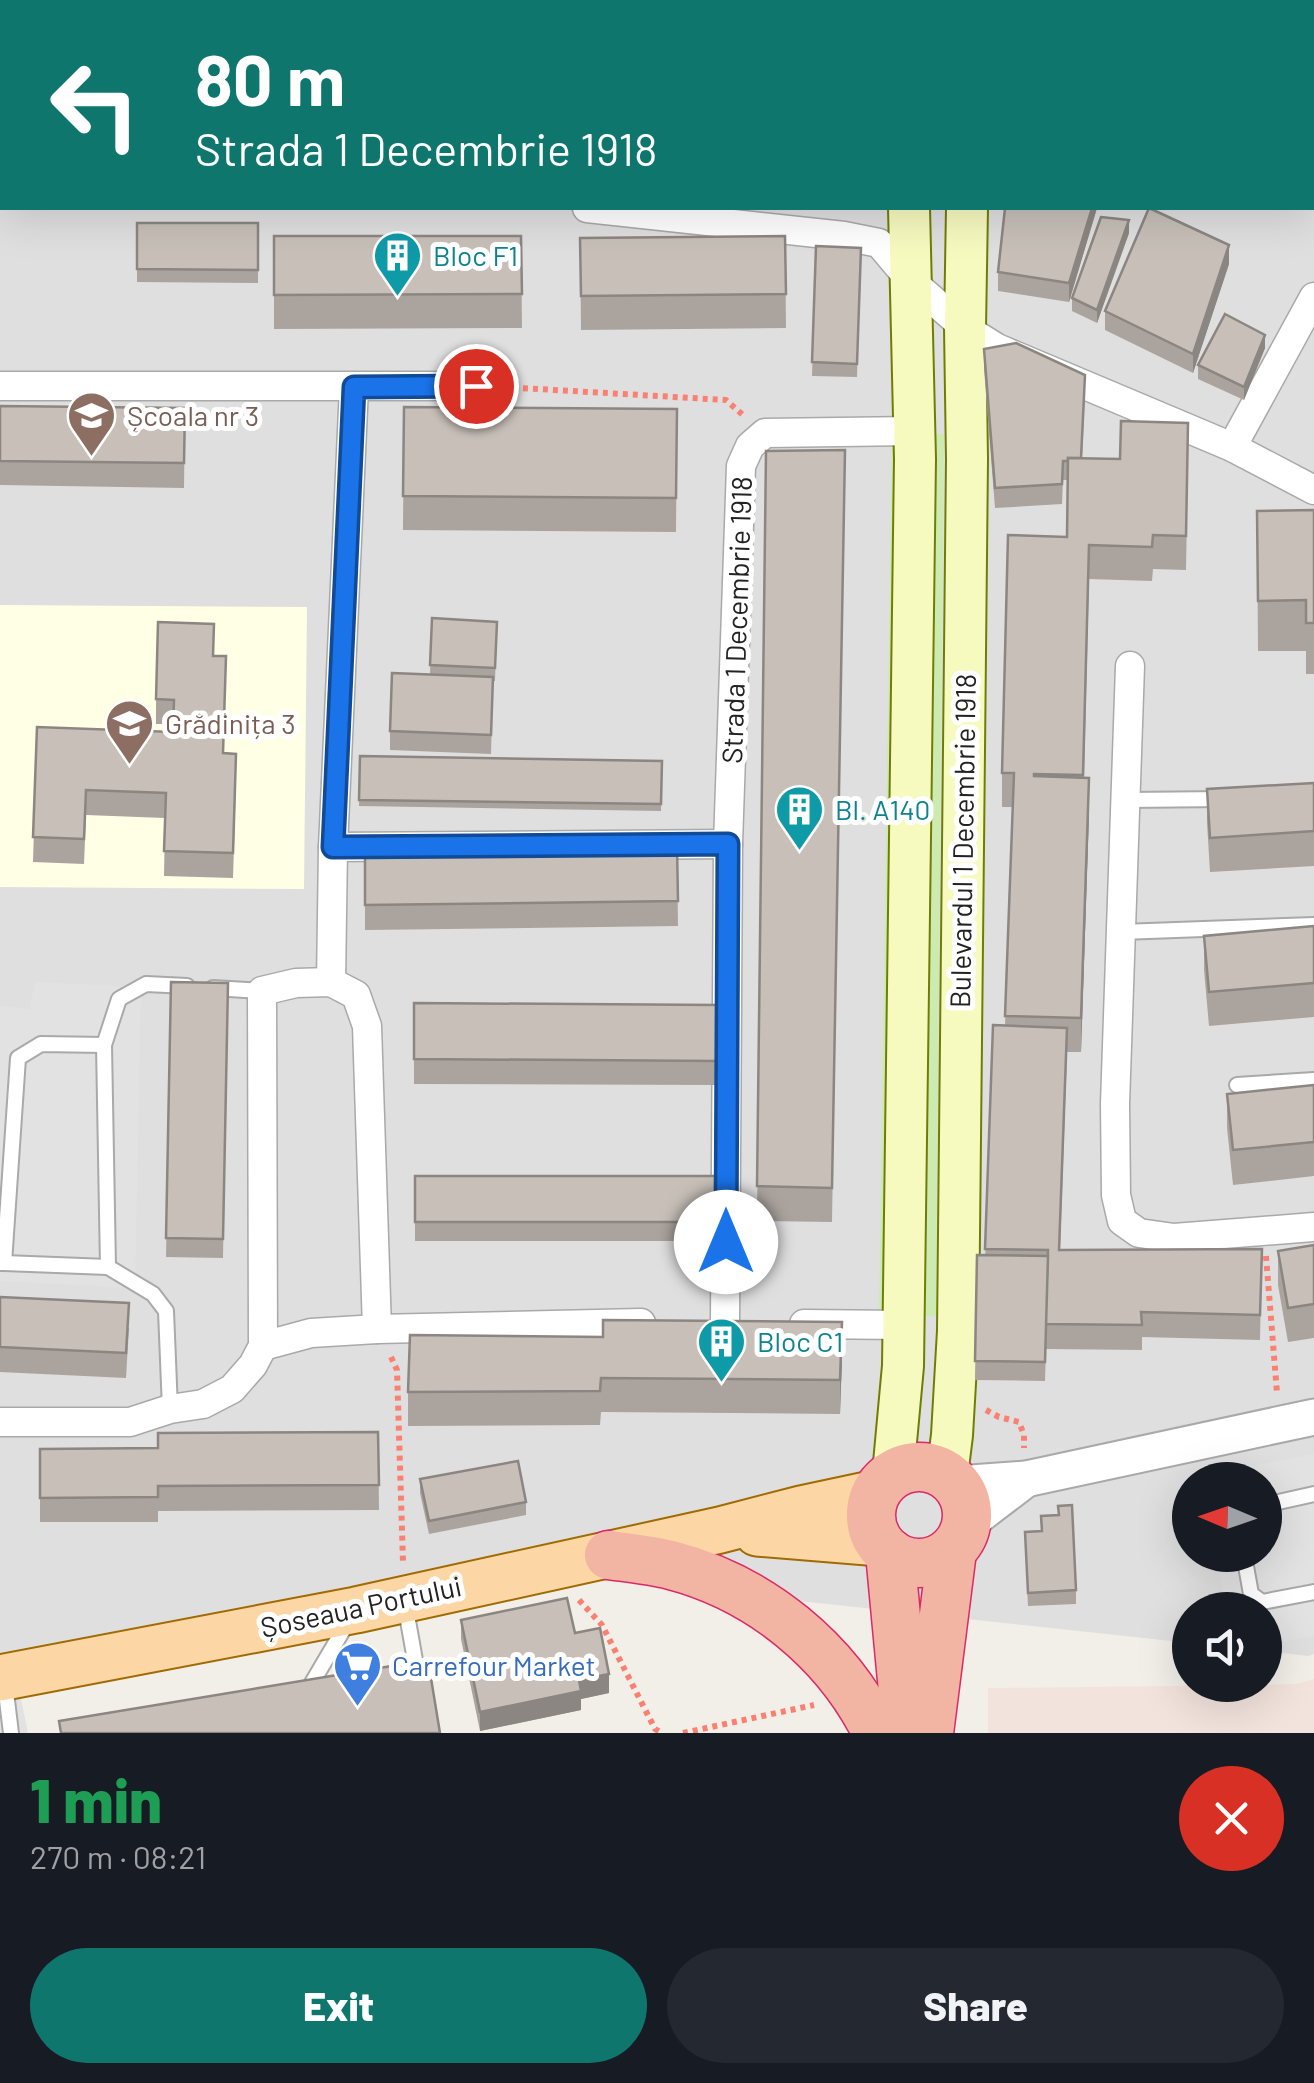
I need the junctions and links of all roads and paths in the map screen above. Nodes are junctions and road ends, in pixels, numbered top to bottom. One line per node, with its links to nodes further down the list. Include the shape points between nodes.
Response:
1 (604, 210): 4 (street, via 879,243)
2 (908, 210): 4 (main road, Bulevardul 1 Decembrie 1918)
3 (967, 210): 6 (main road, Bulevardul 1 Decembrie 1918)
4 (911, 281): 6 (street); 10 (main road, Bulevardul 1 Decembrie 1918)
5 (1314, 297): 12 (street)
6 (965, 328): 12 (street, via 997,348); 41 (main road, Bulevardul 1 Decembrie 1918)
7 (0, 386): 9 (street)
8 (476, 386): 9 (street); 11 (path, via 726,400)
9 (354, 387): 18 (street)
10 (914, 431): 11 (street); 31 (main road, Bulevardul 1 Decembrie 1918)
11 (764, 433): 17 (street, Strada 1 Decembrie 1918, via 741,466)
12 (1232, 447): 13 (street)
13 (1314, 490)
14 (1130, 666): 16 (street)
15 (1239, 799): 16 (lane)
16 (1126, 800): 20 (street)
17 (728, 844): 18 (street); 32 (street, Strada 1 Decembrie 1918, via 735,1322)
18 (333, 847): 21 (street)
19 (1314, 925): 20 (lane)
20 (1121, 932): 27 (street, via 1115,1104 1122,1221 1139,1233 1174,1238)
21 (331, 982): 22 (street); 32 (street, via 356,995 367,1026)
22 (262, 990): 23 (lane, via 146,984 119,999); 33 (street)
23 (104, 1045): 28 (lane, via 41,1044 18,1058); 29 (lane)
24 (1314, 1080): 25 (lane)
25 (1237, 1085)
26 (1314, 1227): 27 (street)
27 (1264, 1231): 37 (path)
28 (2, 1263): 29 (lane)
29 (108, 1268): 34 (lane, via 154,1294 166,1311)
30 (784, 1323): 31 (street)
31 (902, 1326): 38 (main road, Bulevardul 1 Decembrie 1918, via 900,1405)
32 (377, 1328): 33 (street, via 311,1333); 48 (path, via 398,1370)
33 (263, 1346): 34 (street, via 232,1389 202,1404)
34 (170, 1408): 36 (street, via 130,1422)
35 (1314, 1417): 37 (street)
36 (0, 1422)
37 (1279, 1424): 41 (street, via 1026,1479)
38 (884, 1484): 41 (highway, via 906,1468 934,1469); 42 (main road, Șoseaua Portului); 43 (highway, via 871,1519)
39 (1314, 1494): 40 (lane)
40 (1282, 1501)
41 (956, 1508): 43 (highway, via 937,1560 905,1561); 58 (highway, Bulevardul 1 Decembrie 1918)
42 (720, 1530): 43 (main road); 44 (main road, Șoseaua Portului)
43 (885, 1548): 57 (highway)
44 (609, 1554): 45 (main road, Șoseaua Portului); 53 (highway, via 672,1565 732,1588 786,1621 833,1664)
45 (545, 1567): 48 (main road, Șoseaua Portului); 55 (path, via 602,1626)
46 (1247, 1572): 47 (lane, via 1252,1594 1262,1602)
47 (1314, 1592)
48 (404, 1599): 49 (main road, Șoseaua Portului); 51 (lane)
49 (356, 1610): 50 (main road, Șoseaua Portului); 52 (lane, via 309,1688)
50 (2, 1678): 54 (lane)
51 (419, 1681)
52 (289, 1692)
53 (867, 1714): 56 (path)
54 (11, 1733)
55 (662, 1733)
56 (684, 1733)
57 (907, 1733)
58 (929, 1733)

